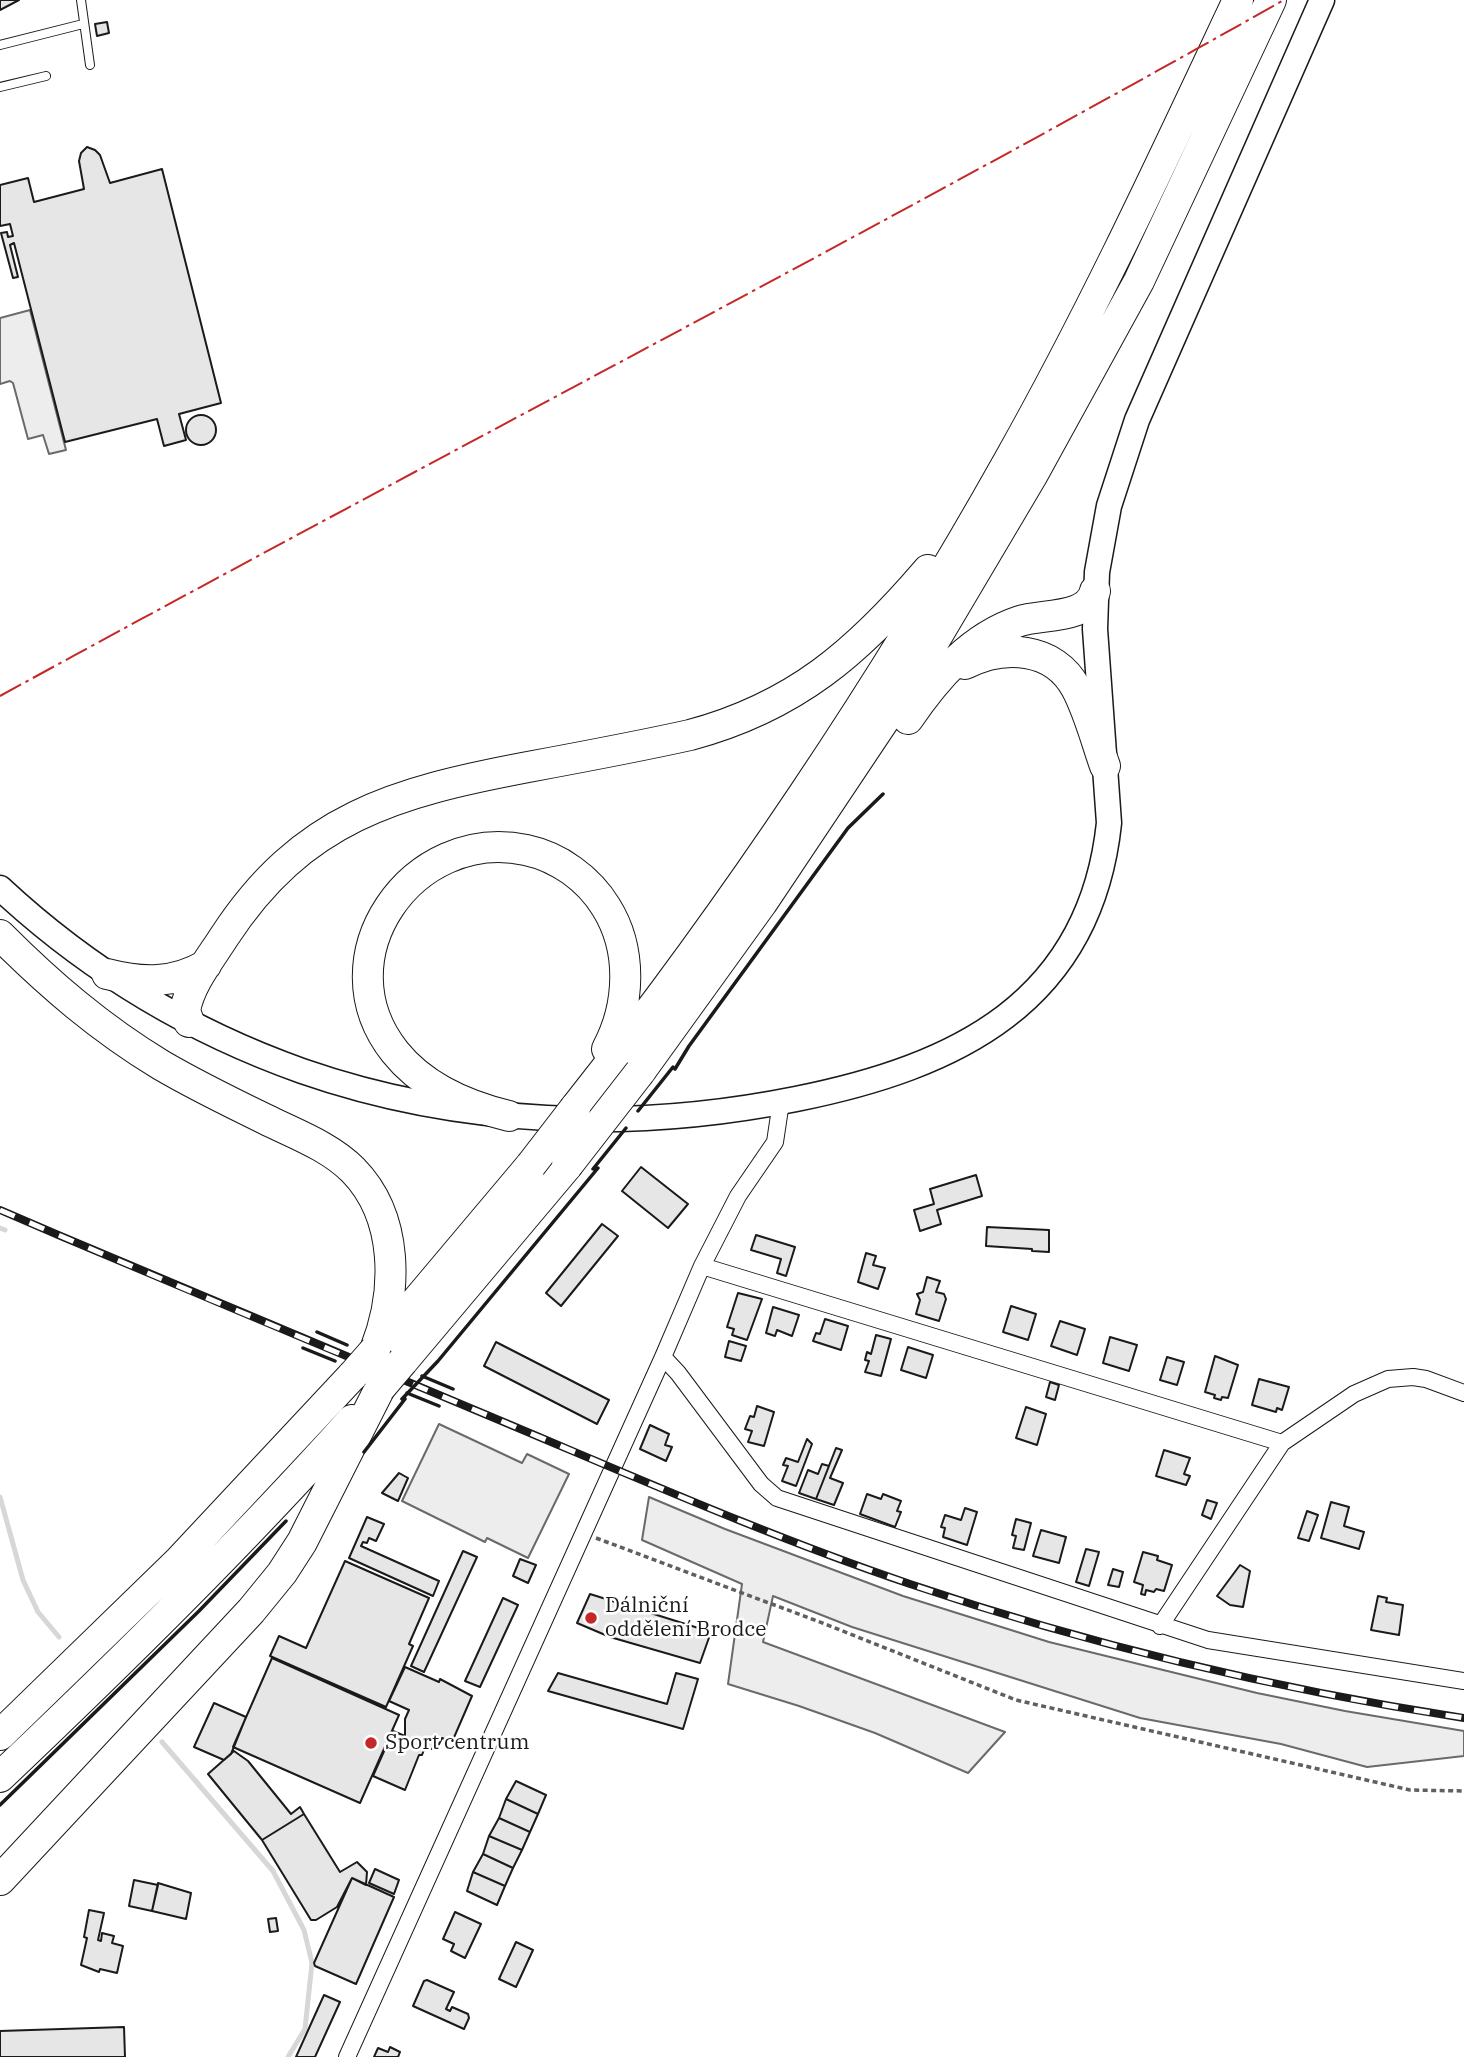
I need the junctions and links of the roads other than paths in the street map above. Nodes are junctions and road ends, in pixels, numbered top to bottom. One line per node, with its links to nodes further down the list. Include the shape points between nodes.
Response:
1 (81, 0): 5 (lane)
2 (1238, 0): 10 (highway, via 1112,267)
3 (1271, 0): 15 (highway, via 1139,281 1033,474 911,680)
4 (1322, 0): 11 (main road, via 1137,420 1109,506)
5 (83, 24): 6 (lane); 7 (lane)
6 (0, 45)
7 (90, 65)
8 (46, 76): 9 (lane)
9 (0, 87)
10 (1009, 460): 17 (highway, via 950,544 900,601 837,663 790,695 715,728 438,785 358,814 306,847 260,888); 20 (highway, via 893,655 805,790 712,926)
11 (1095, 591): 12 (highway, via 1084,607 1019,622 983,640 952,664); 13 (main road)
12 (924, 696): 13 (highway, via 979,657 1009,651 1045,658 1077,689); 15 (highway, via 844,809)
13 (1105, 766): 21 (main road, via 1109,823 1099,880 1066,954 1042,984 992,1027 936,1058 866,1084)
14 (0, 888): 18 (main road)
15 (762, 903): 26 (highway, bridge, via 567,1166)
16 (0, 934): 24 (highway, via 66,999 117,1037 212,1094 326,1149 353,1170 372,1196 389,1252 389,1299)
17 (206, 965): 18 (highway, via 160,981); 19 (highway, via 184,1011)
18 (107, 974): 19 (main road)
19 (189, 1022): 22 (main road, via 301,1070 358,1087)
20 (600, 1071): 22 (highway, via 618,1027 626,984 618,935 596,893 568,868 535,852 479,848 443,859 405,886 379,925 369,974 373,1008 396,1053 425,1080 458,1099); 24 (highway, bridge, via 531,1165)
21 (780, 1102): 22 (main road, via 706,1115 646,1119); 23 (street, via 775,1143 738,1196)
22 (509, 1116)
23 (702, 1266): 25 (street); 28 (street)
24 (375, 1350): 31 (highway, bridge, via 179,1561)
25 (663, 1357): 29 (street, via 761,1484 777,1498); 34 (street)
26 (380, 1388): 32 (highway, via 200,1582); 33 (highway, via 282,1573)
27 (1464, 1393): 28 (street, via 1426,1379 1388,1380 1354,1394)
28 (1282, 1443): 29 (street)
29 (1160, 1626): 30 (street, via 1209,1640)
30 (1464, 1681)
31 (0, 1735)
32 (0, 1777)
33 (0, 1880)
34 (347, 2057)

